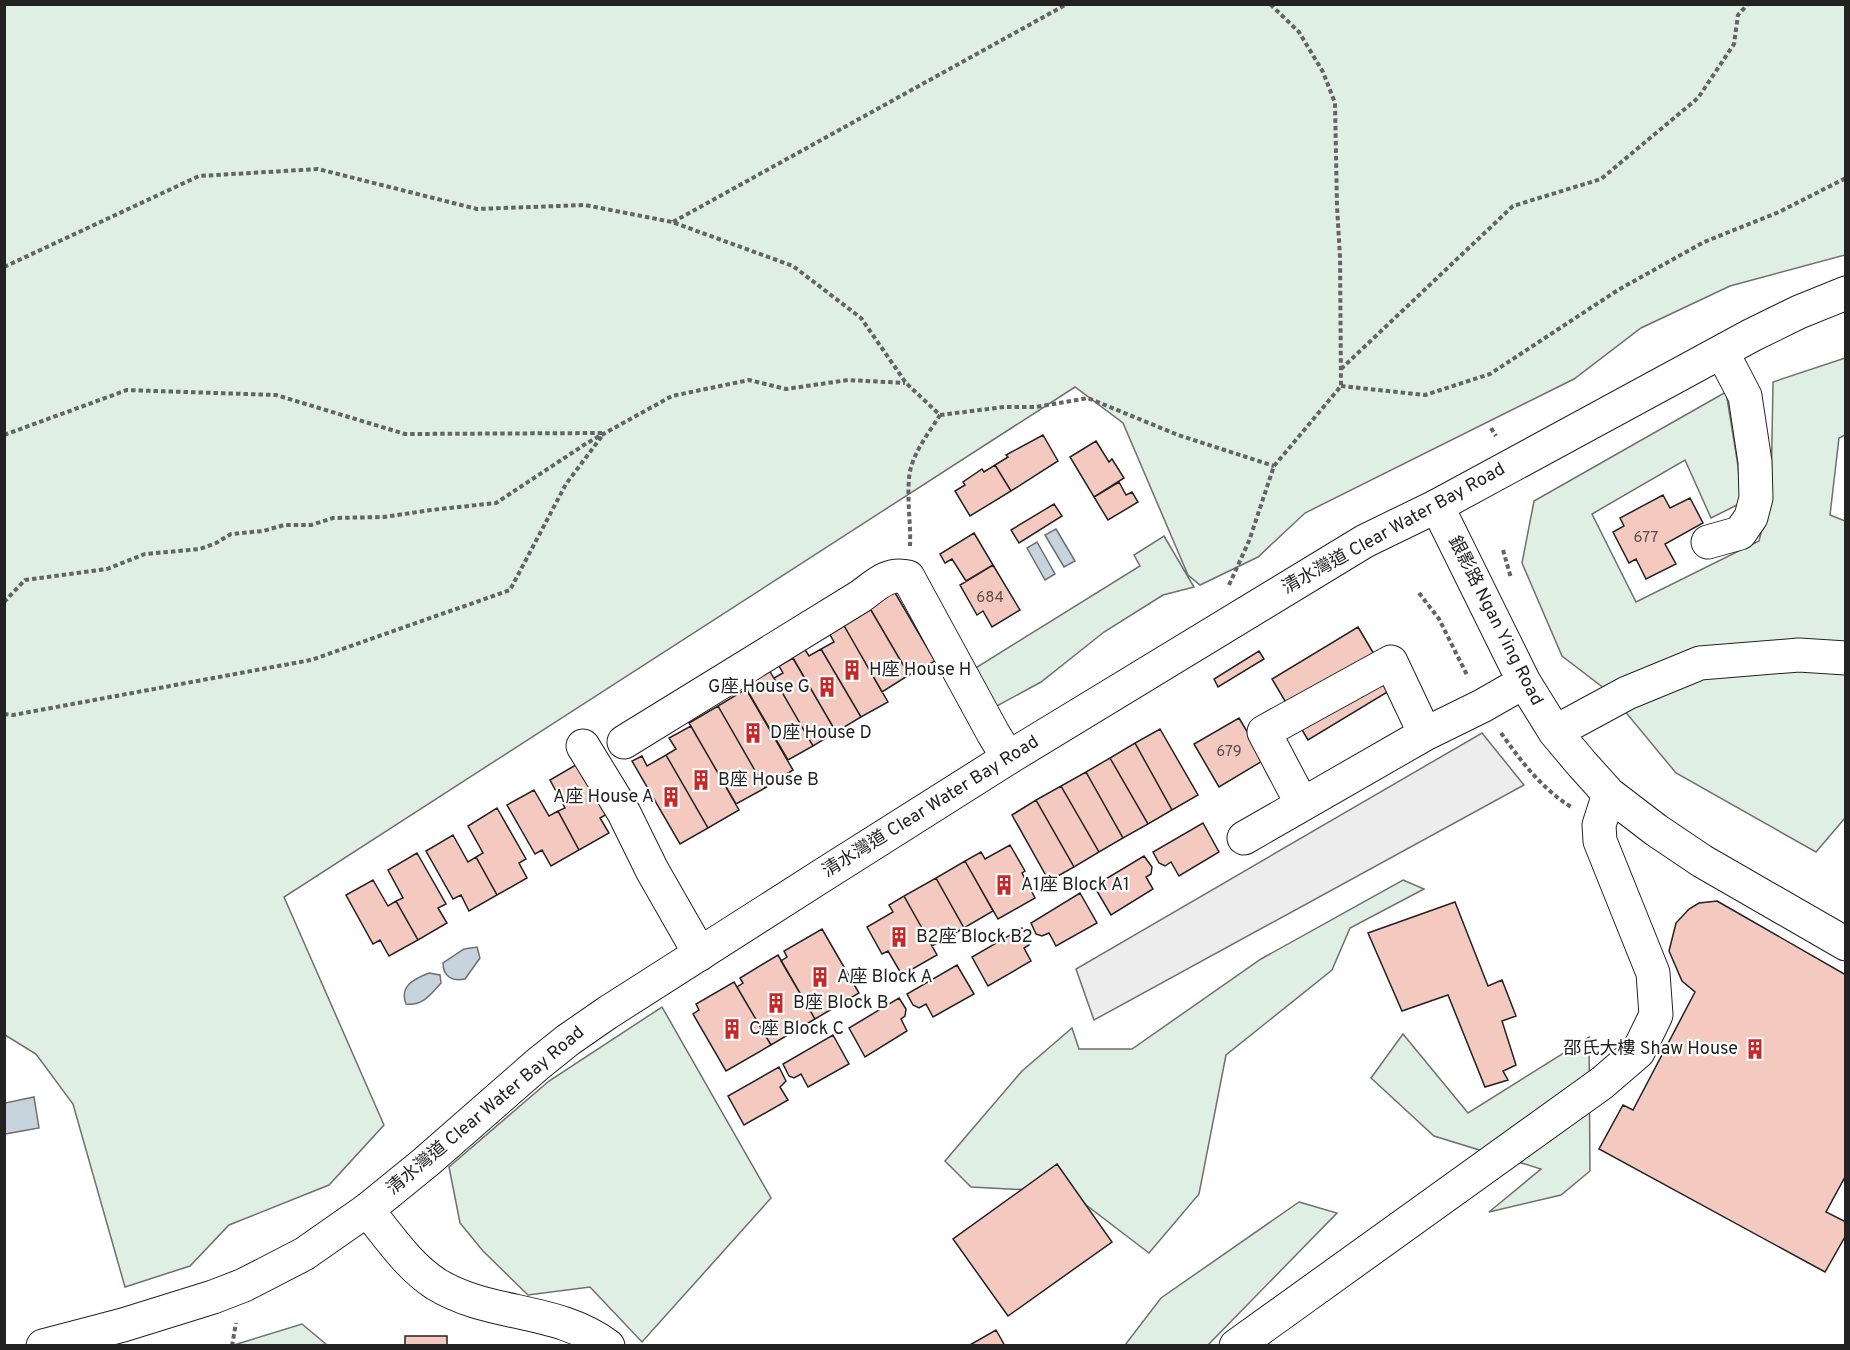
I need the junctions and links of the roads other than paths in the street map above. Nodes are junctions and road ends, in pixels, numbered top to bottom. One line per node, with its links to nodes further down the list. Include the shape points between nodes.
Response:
1 (1845, 293): 2 (main road, 清水灣道 Clear Water Bay Road)
2 (1722, 352): 3 (main road, 清水灣道 Clear Water Bay Road); 4 (main road, via 1745,396 1756,498 1751,517 1740,533)
3 (1437, 506): 6 (main road, 銀影路 Ngan Ying Road); 11 (main road, 清水灣道 Clear Water Bay Road, via 1365,541)
4 (1708, 542)
5 (1845, 658): 7 (main road, via 1799,655 1700,663 1627,693)
6 (1524, 682): 7 (main road, 銀影路 Ngan Ying Road); 8 (main road)
7 (1555, 732): 12 (main road, 銀影路 Ngan Ying Road)
8 (1425, 734): 13 (main road); 13 (main road, via 1391,662 1263,732)
9 (624, 742): 11 (main road, via 897,574 908,577)
10 (583, 746): 16 (main road)
11 (1008, 758): 16 (main road, 清水灣道 Clear Water Bay Road)
12 (1609, 794): 15 (main road, 銀影路 Ngan Ying Road, via 1702,861); 20 (main road, via 1599,825 1600,841 1653,973 1656,1015 1638,1052 1602,1083)
13 (1302, 804): 14 (main road)
14 (1244, 838)
15 (1845, 944)
16 (700, 954): 17 (main road, 清水灣道 Clear Water Bay Road, via 568,1040)
17 (367, 1210): 18 (main road, 清水灣道 Clear Water Bay Road, via 304,1254 244,1285 172,1311); 19 (main road, via 418,1271 436,1284 477,1302 568,1324)
18 (43, 1346)
19 (608, 1346)
20 (1236, 1346)

